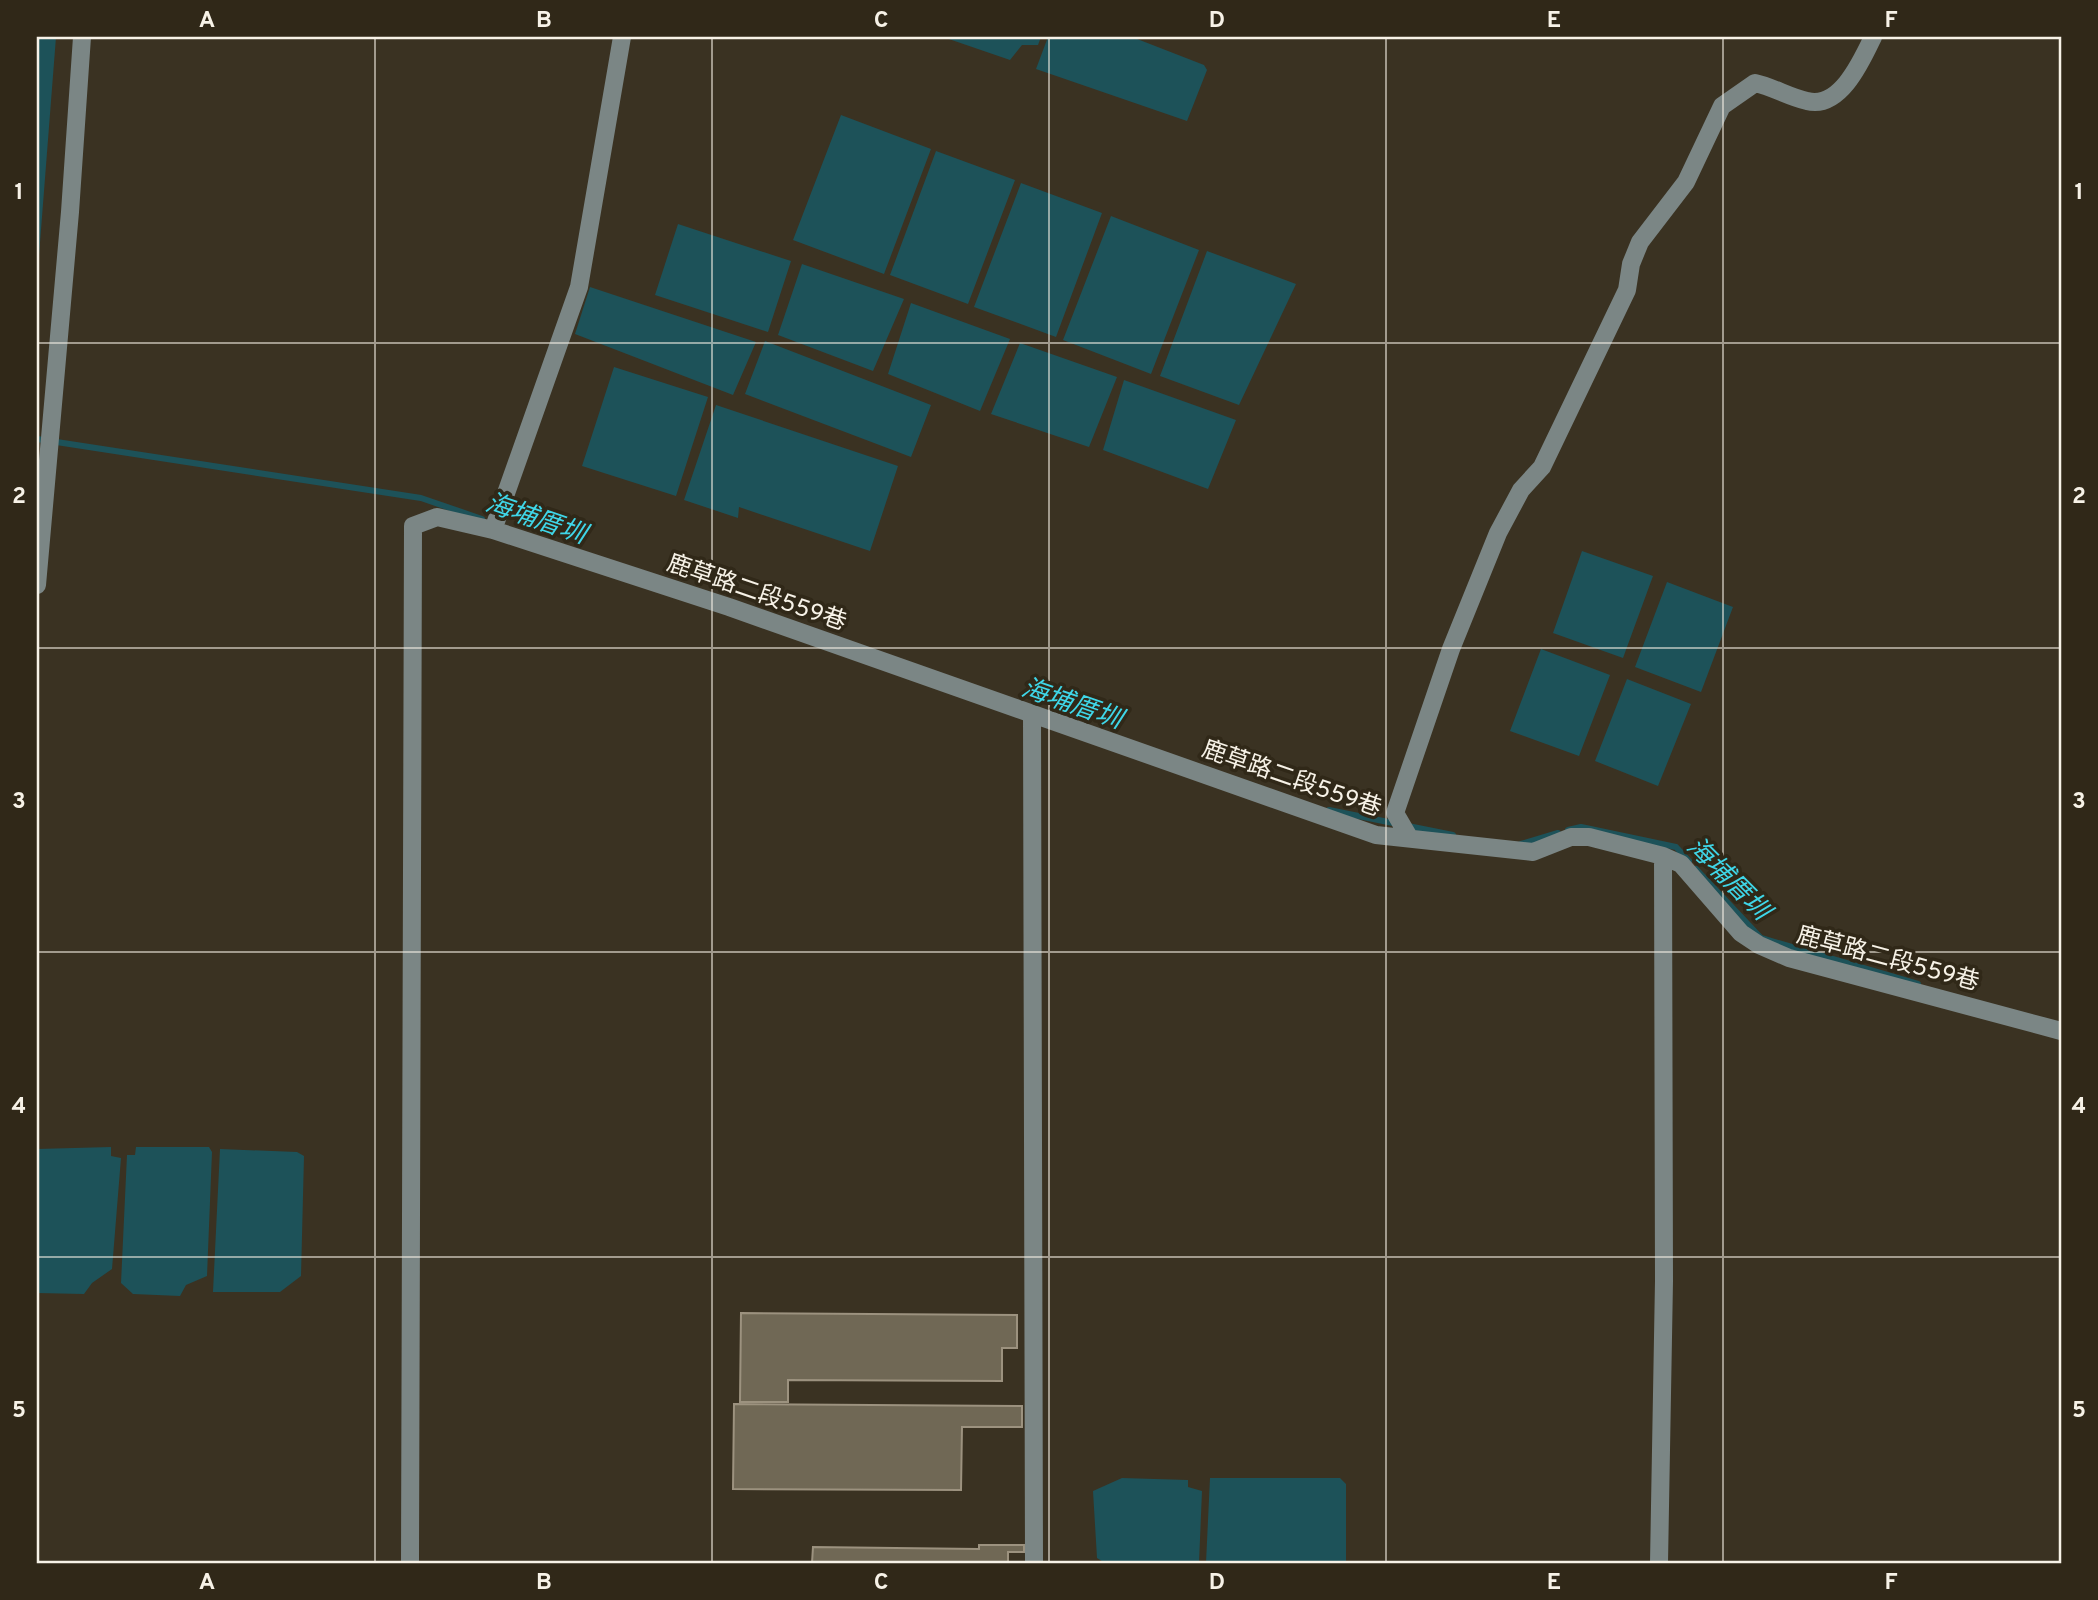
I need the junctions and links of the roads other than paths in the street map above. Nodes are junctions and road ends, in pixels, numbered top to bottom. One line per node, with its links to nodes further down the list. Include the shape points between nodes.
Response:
1 (82, 37): 5 (street)
2 (622, 37): 4 (street, via 579,287)
3 (1873, 37): 7 (street, via 1842,88 1824,101 1810,103 1755,83 1721,106 1686,182 1640,242 1627,290 1542,467 1521,490 1507,516 1451,649 1395,813)
4 (493, 530): 6 (street, 鹿草路二段559巷); 10 (street, 鹿草路二段559巷, via 437,517 413,526)
5 (37, 585)
6 (1032, 714): 7 (street, 鹿草路二段559巷, via 1376,835); 11 (street)
7 (1409, 837): 8 (street, 鹿草路二段559巷, via 1533,852 1571,837 1589,837)
8 (1663, 856): 9 (street, 鹿草路二段559巷, via 1681,864 1741,933 1759,945 1789,958); 12 (street)
9 (2061, 1031)
10 (410, 1563)
11 (1034, 1563)
12 (1659, 1563)

